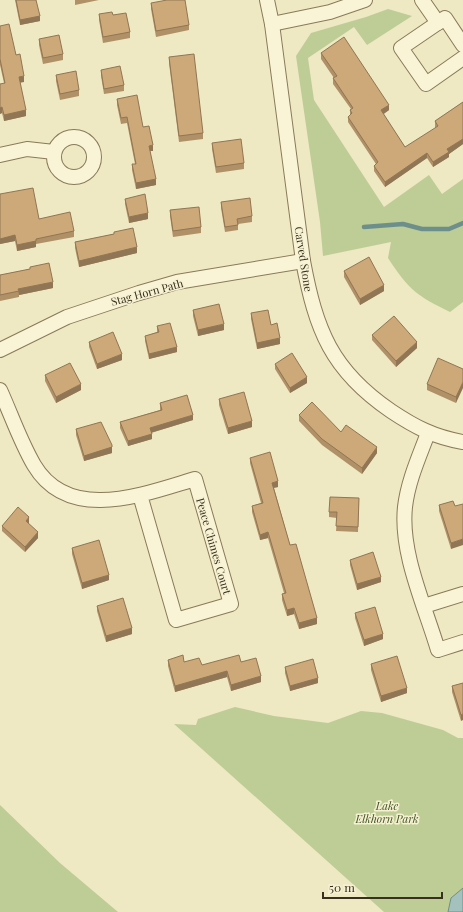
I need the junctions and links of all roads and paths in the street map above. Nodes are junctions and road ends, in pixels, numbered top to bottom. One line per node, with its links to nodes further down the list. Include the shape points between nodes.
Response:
1 (266, 0): 5 (street, Carved Stone)
2 (365, 0): 5 (street, via 330,12)
3 (422, 0): 4 (street)
4 (438, 23): 6 (street, via 445,18); 7 (street, via 401,48 426,84)
5 (272, 24): 10 (street, Carved Stone)
6 (463, 45)
7 (463, 58)
8 (54, 152): 9 (street, via 27,149)
9 (0, 155)
10 (303, 261): 11 (street, Stag Horn Path, via 176,282 67,317); 13 (street, Carved Stone, via 310,298 320,328 342,368 361,389 379,403)
11 (0, 350)
12 (0, 390): 15 (street, Peace Chimes Court, via 34,466 45,479 70,495 85,499 121,500)
13 (428, 433): 14 (street, Carved Stone); 17 (street, via 410,484 405,507 408,554)
14 (463, 442)
15 (140, 495): 15 (street, Peace Chimes Court, via 195,479 231,604 176,620)
16 (463, 594): 17 (street)
17 (424, 606): 18 (street, via 438,650)
18 (463, 642)

